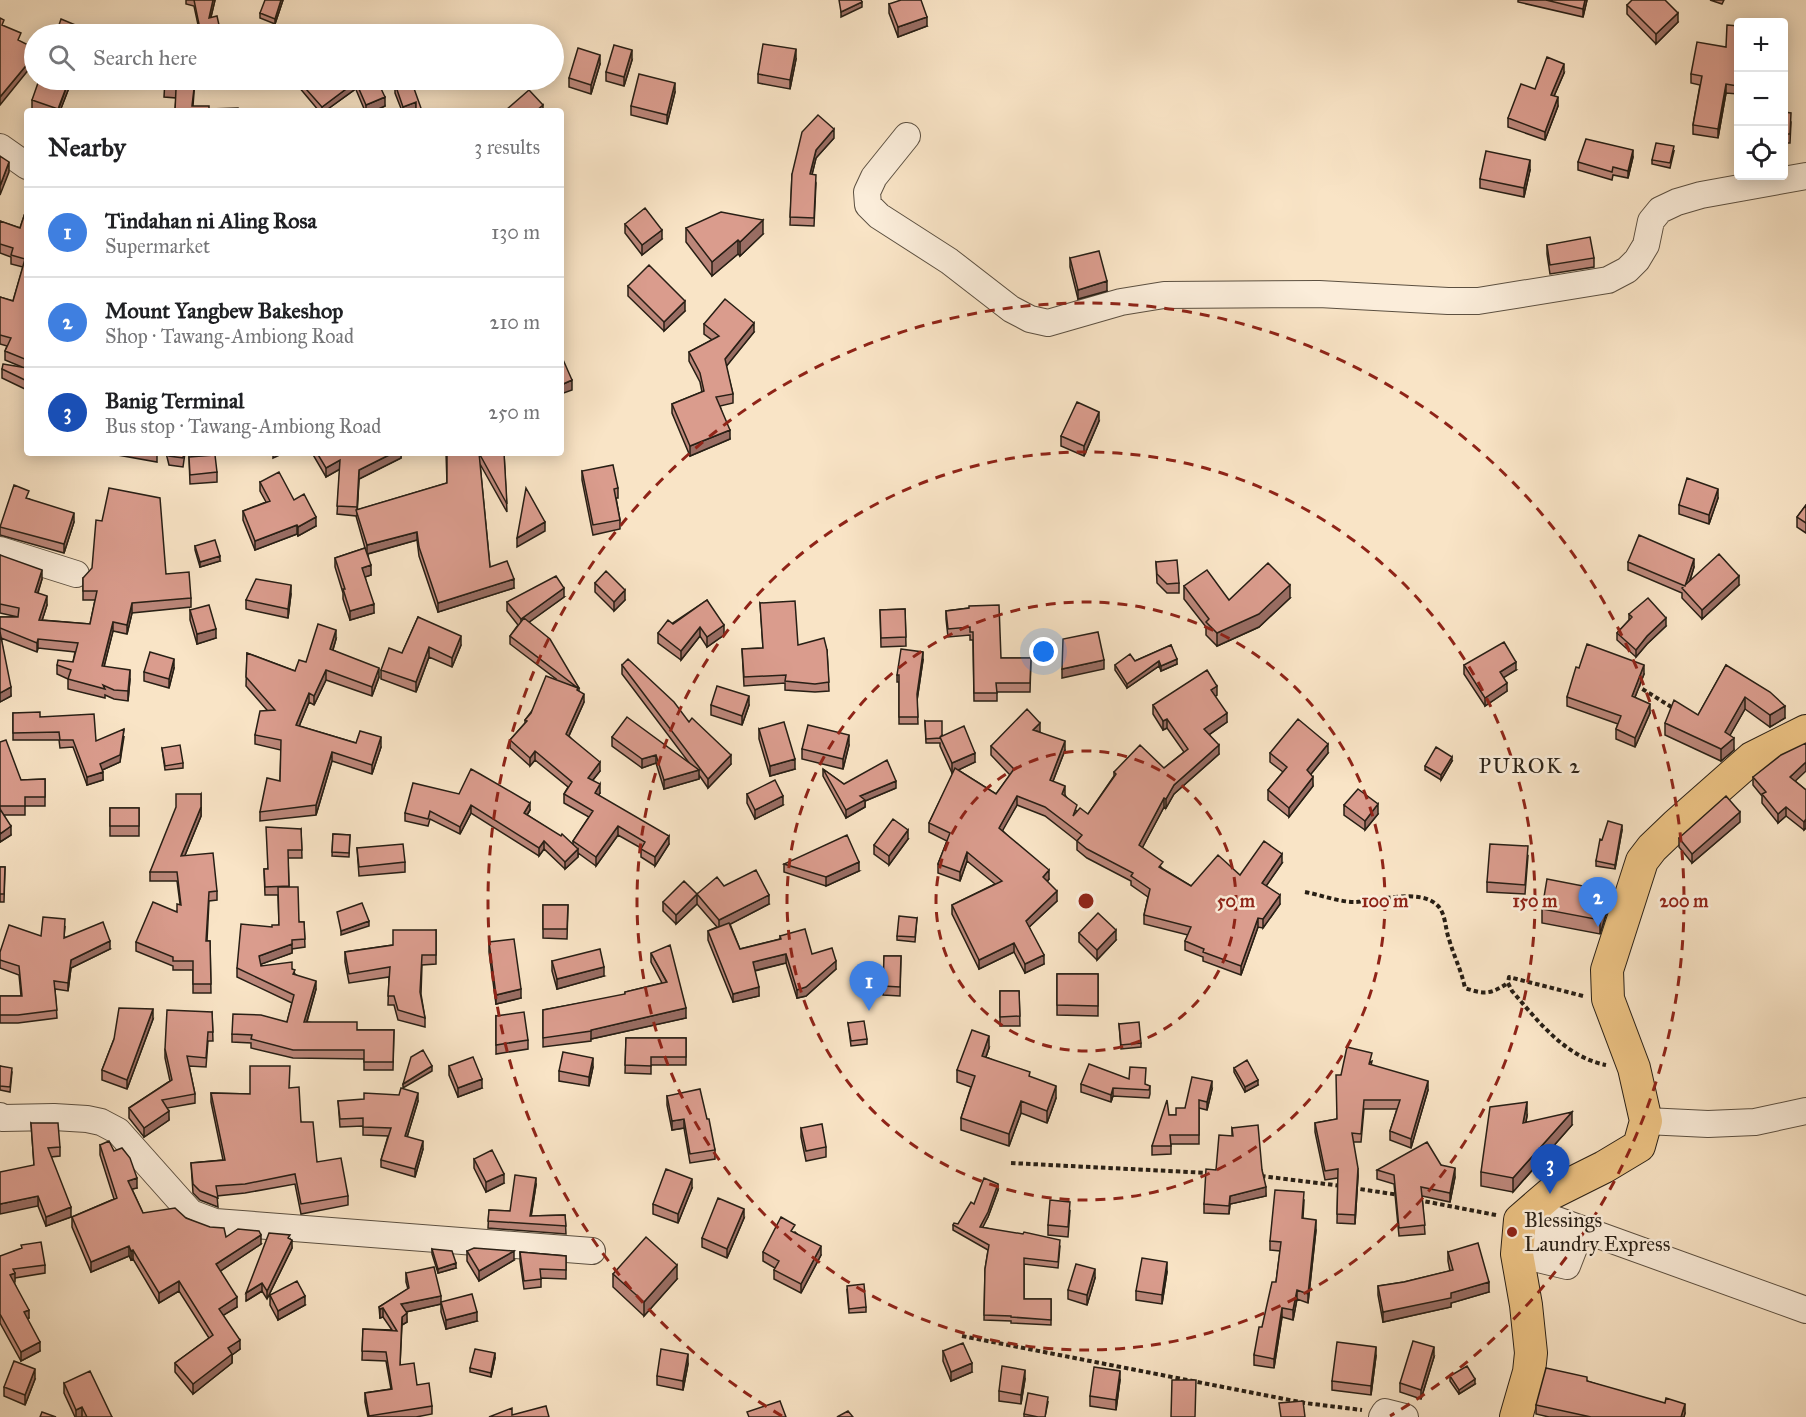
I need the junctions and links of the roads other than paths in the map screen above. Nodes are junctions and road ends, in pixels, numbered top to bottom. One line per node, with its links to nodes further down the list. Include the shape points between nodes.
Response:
1 (907, 136): 4 (street, via 874,177 867,192 868,205 1011,309 1048,323 1121,302 1164,295 1319,294 1478,301 1608,280 1637,260 1660,210 1701,195)
2 (0, 147): 3 (street)
3 (24, 164)
4 (1806, 176)
5 (0, 550): 6 (street)
6 (76, 574)
7 (1806, 731): 10 (main road, via 1752,758 1642,861 1607,970 1608,999 1634,1068)
8 (1806, 1111): 10 (street, via 1755,1122)
9 (1, 1119): 12 (street, via 54,1117 101,1122 118,1131 191,1212 215,1222)
10 (1646, 1121): 11 (main road, via 1639,1146 1550,1194)
11 (1521, 1229): 13 (street); 14 (main road, via 1531,1353)
12 (592, 1251)
13 (1806, 1310)
14 (1516, 1417)

